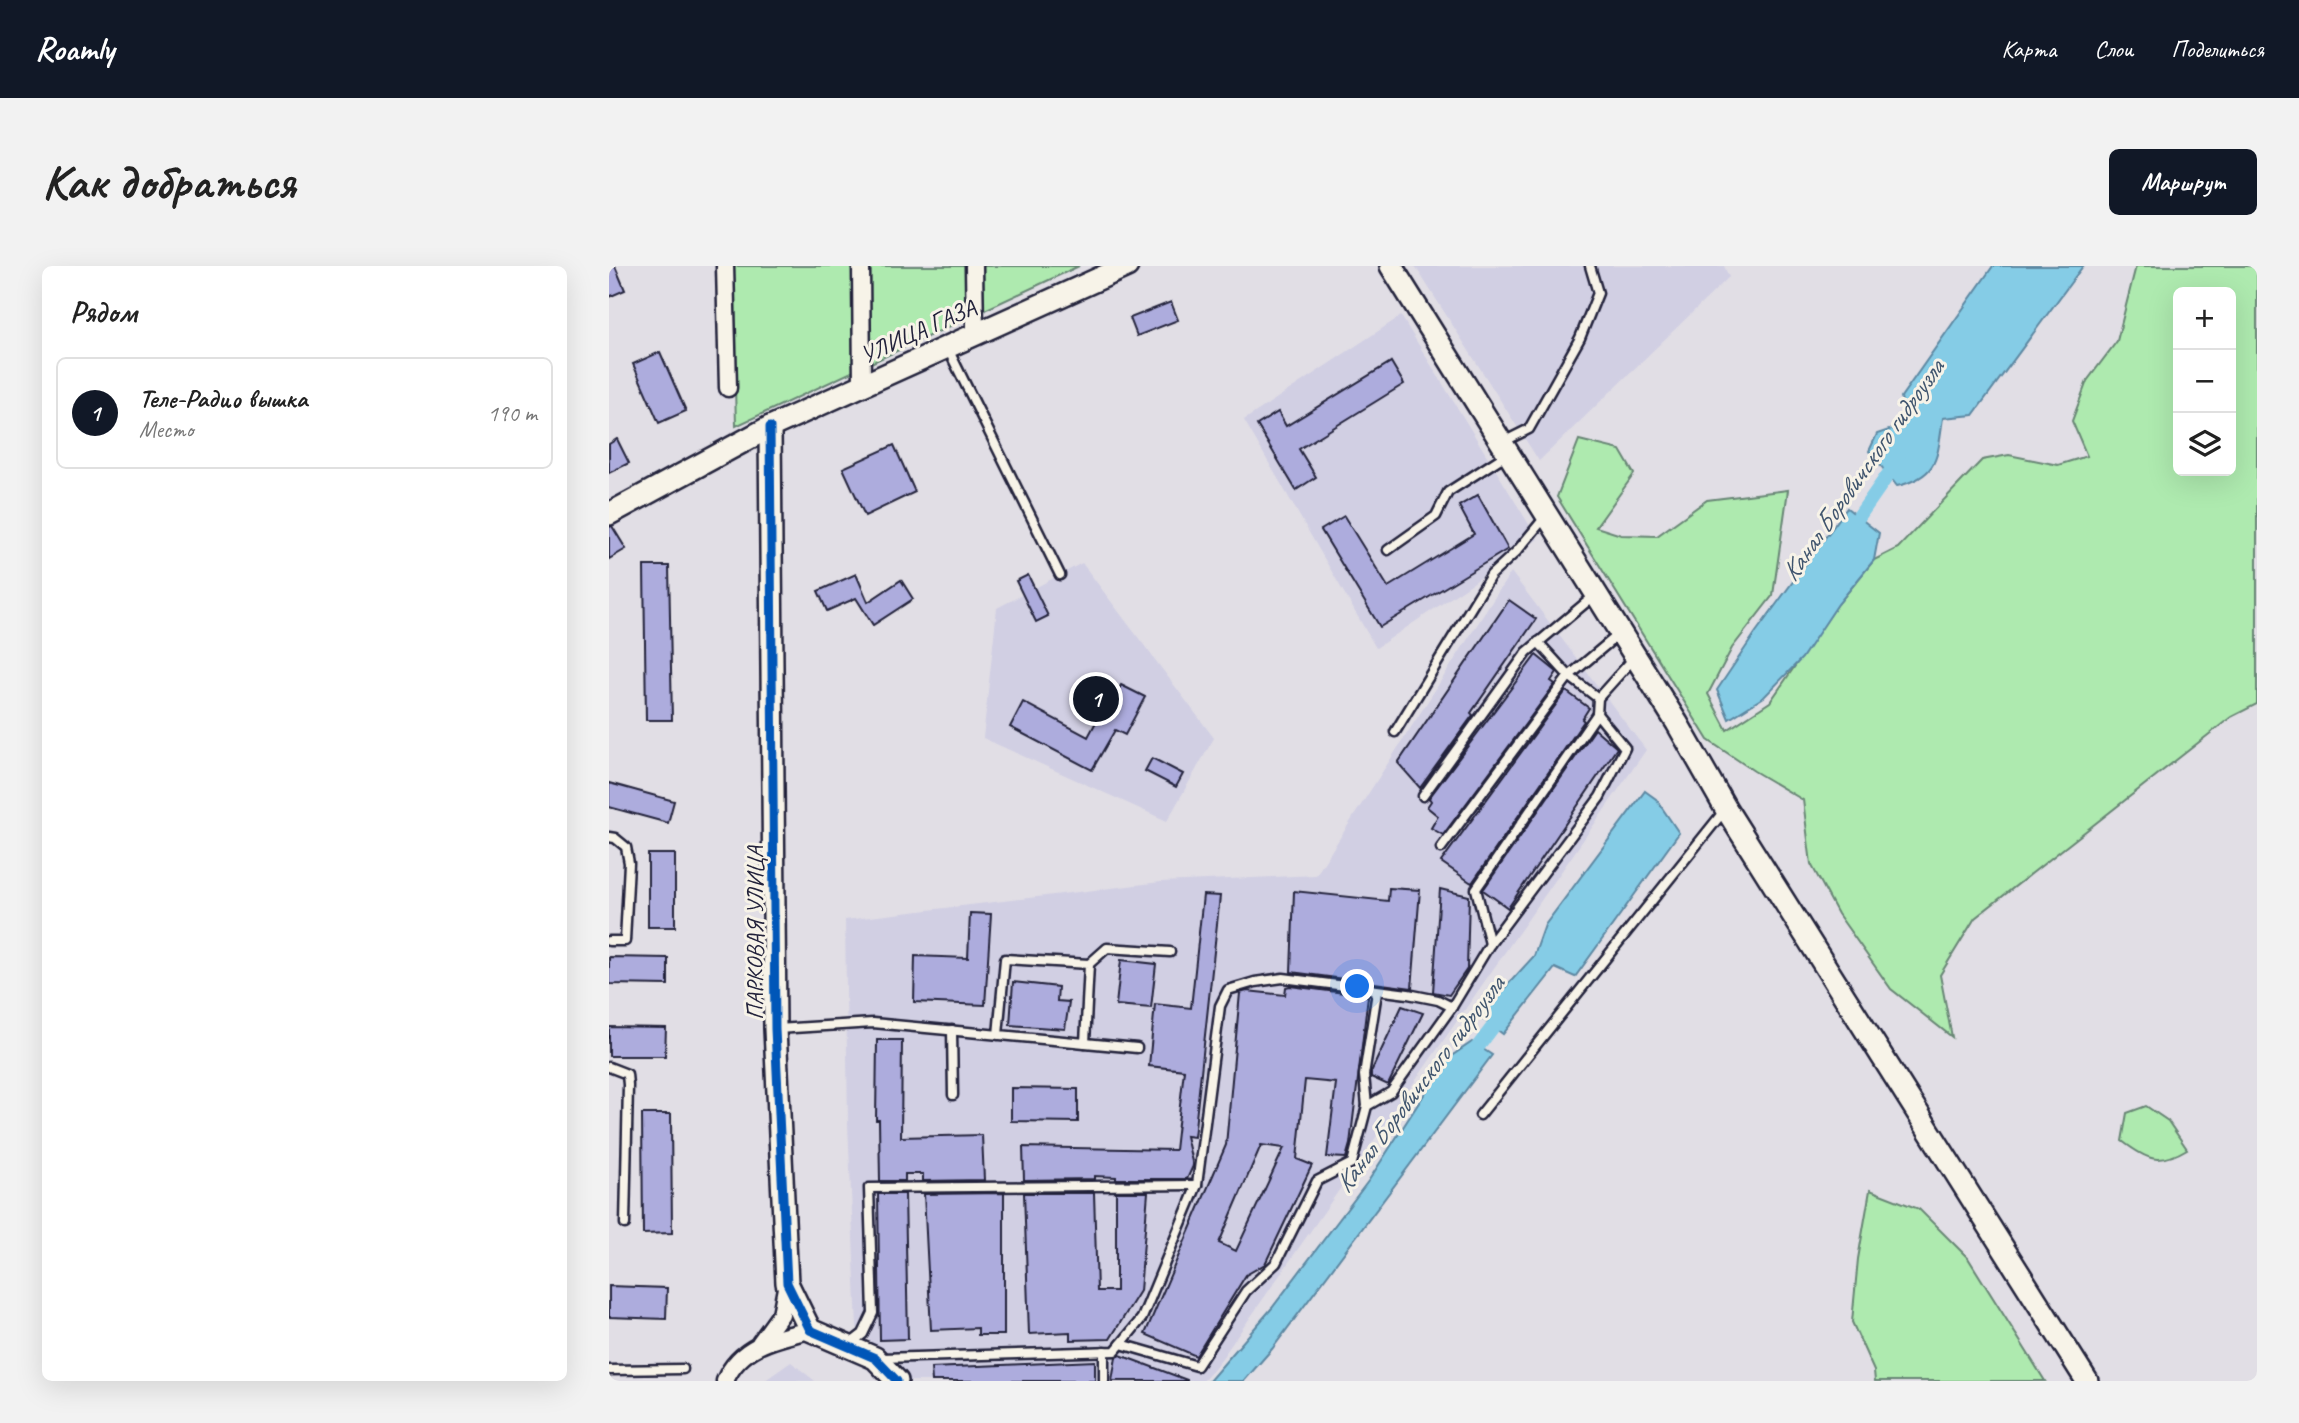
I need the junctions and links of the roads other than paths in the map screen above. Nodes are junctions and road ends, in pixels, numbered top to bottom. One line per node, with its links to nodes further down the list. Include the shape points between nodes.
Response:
1 (725, 266): 10 (street)
2 (861, 266): 9 (street)
3 (974, 266): 7 (street)
4 (1391, 266): 12 (main road)
5 (1590, 266): 12 (lane, via 1598,293 1580,338 1529,429)
6 (1114, 269): 7 (main road, УЛИЦА ГАЗА)
7 (975, 334): 8 (main road, УЛИЦА ГАЗА)
8 (946, 347): 9 (main road, УЛИЦА ГАЗА); 16 (lane)
9 (862, 385): 11 (main road, УЛИЦА ГАЗА)
10 (728, 388)
11 (770, 427): 14 (main road); 35 (main road, ПАРКОВАЯ УЛИЦА)
12 (1507, 447): 13 (main road); 15 (lane, via 1448,492 1436,516)
13 (1548, 513): 17 (main road); 24 (lane, via 1491,575)
14 (609, 514)
15 (1388, 550)
16 (1060, 575)
17 (1597, 593): 18 (main road); 19 (lane)
18 (1621, 632): 20 (main road); 21 (lane)
19 (1538, 642): 21 (lane); 25 (lane)
20 (1636, 656): 22 (lane); 26 (main road)
21 (1569, 676): 22 (lane); 28 (lane)
22 (1598, 698): 23 (lane)
23 (1597, 715): 30 (lane, via 1476,889); 30 (lane, via 1625,748 1600,797)
24 (1395, 732)
25 (1423, 796)
26 (1726, 808): 43 (lane); 58 (main road)
27 (609, 837): 29 (lane, via 626,847 629,863 625,941)
28 (1441, 848)
29 (609, 941)
30 (1490, 944): 34 (lane)
31 (1170, 952): 32 (lane, via 1107,948)
32 (1089, 964): 37 (lane, via 1005,959); 38 (lane)
33 (1377, 992): 34 (lane, via 1438,1000); 42 (lane, via 1364,1075); 44 (lane, via 1283,978 1228,990 1220,1006)
34 (1452, 1007): 42 (lane, via 1391,1092)
35 (775, 1030): 36 (lane, via 873,1023); 46 (main road, ПАРКОВАЯ УЛИЦА)
36 (952, 1030): 37 (lane); 41 (lane)
37 (998, 1035): 38 (lane)
38 (1085, 1043): 39 (lane)
39 (1137, 1048)
40 (609, 1067): 45 (lane, via 627,1074)
41 (953, 1095)
42 (1367, 1106): 48 (lane, via 1352,1163 1317,1181 1276,1263 1246,1291 1197,1366)
43 (1480, 1115)
44 (1196, 1185): 48 (lane, via 1142,1318); 49 (lane, via 869,1188 873,1313 863,1334)
45 (625, 1224)
46 (787, 1283): 47 (main road, ПАРКОВАЯ УЛИЦА); 50 (street, via 781,1314)
47 (810, 1329): 49 (main road); 50 (street)
48 (1121, 1344): 51 (lane, via 1115,1351)
49 (848, 1346): 52 (main road)
50 (757, 1347): 55 (street, via 742,1355)
51 (1104, 1351): 52 (lane); 57 (lane)
52 (875, 1358): 56 (main road)
53 (683, 1369): 54 (lane)
54 (609, 1370)
55 (725, 1381)
56 (897, 1381)
57 (1104, 1381)
58 (2087, 1381)

